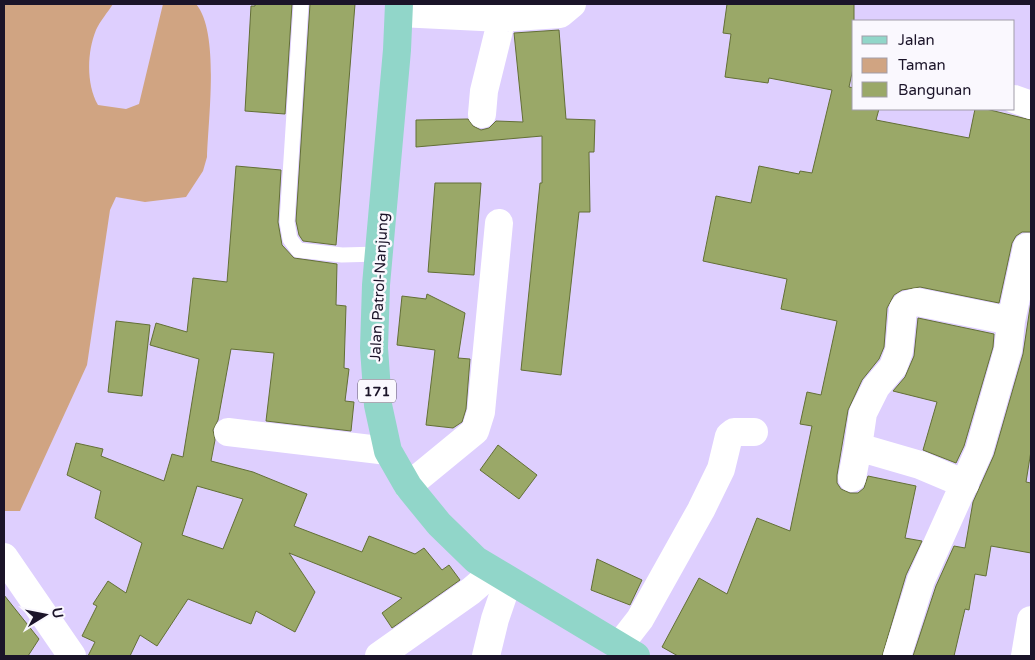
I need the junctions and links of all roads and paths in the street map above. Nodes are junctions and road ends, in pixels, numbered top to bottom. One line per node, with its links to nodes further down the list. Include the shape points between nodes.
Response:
1 (301, 4): 10 (lane, via 287,222 290,239 298,250 342,255)
2 (572, 4): 4 (street, via 560,14)
3 (399, 8): 4 (street); 10 (main road, Jalan Patrol-Nanjung / 171)
4 (502, 18): 7 (street, via 484,91)
5 (1015, 99): 6 (street)
6 (1031, 105)
7 (482, 114)
8 (499, 223): 18 (street, via 481,412 475,431)
9 (1027, 247): 11 (street)
10 (379, 254): 15 (main road, Jalan Patrol-Nanjung / 171, via 374,348 378,405)
11 (1011, 321): 14 (street, via 917,302 906,305 900,351 863,413); 17 (street, via 1008,350 989,419)
12 (228, 432): 15 (street)
13 (754, 432): 22 (street, via 734,432 729,436 721,469 648,604)
14 (858, 447): 16 (street); 17 (street, via 920,465)
15 (388, 451): 18 (main road, Jalan Patrol-Nanjung / 171)
16 (852, 478)
17 (965, 484): 26 (street, via 921,580)
18 (408, 486): 20 (main road, Jalan Patrol-Nanjung / 171, via 439,524 476,560)
19 (4, 558): 23 (street)
20 (501, 577): 22 (main road, Jalan Patrol-Nanjung / 171); 24 (street, via 471,591); 25 (street)
21 (1031, 620): 27 (street)
22 (628, 651)
23 (72, 656)
24 (378, 656)
25 (486, 656)
26 (897, 656)
27 (1025, 656)

